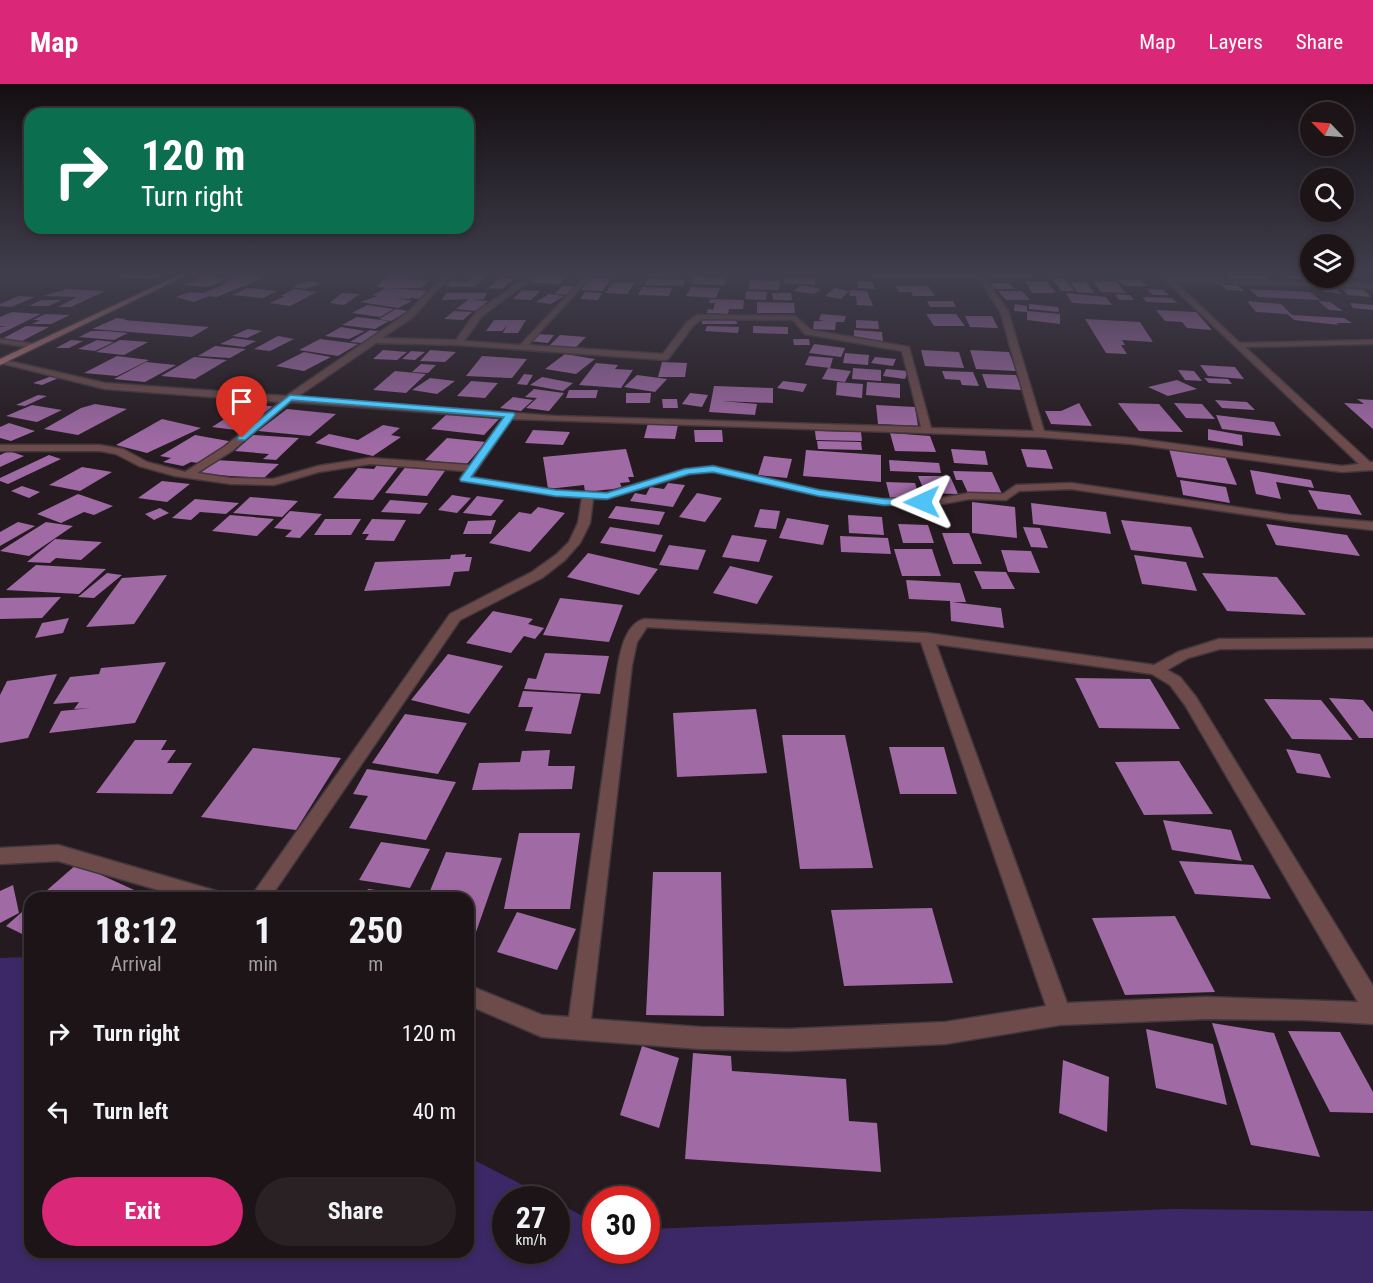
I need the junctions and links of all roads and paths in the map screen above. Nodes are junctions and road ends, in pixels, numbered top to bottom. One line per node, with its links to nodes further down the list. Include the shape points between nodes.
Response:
1 (66, 331): 14 (main road)
2 (387, 331): 9 (street)
3 (467, 331): 12 (street)
4 (537, 331): 15 (street)
5 (685, 331): 15 (street, via 665,357)
6 (807, 331): 19 (street, via 906,350)
7 (1010, 331): 20 (street)
8 (1225, 331): 13 (street)
9 (374, 340): 12 (street); 17 (street)
10 (0, 341): 14 (street)
11 (1373, 342): 13 (street)
12 (458, 343): 15 (street)
13 (1240, 345): 22 (street)
14 (34, 346): 16 (main road)
15 (522, 347)
16 (2, 362): 17 (street, via 105,386)
17 (290, 398): 18 (street); 24 (street, via 228,449)
18 (510, 415): 19 (street); 23 (street)
19 (927, 430): 20 (street)
20 (1040, 434): 22 (street, via 1132,441 1342,469)
21 (0, 448): 24 (street, via 100,448)
22 (1371, 466)
23 (474, 468): 24 (street, via 370,461 318,469 274,482 231,482); 25 (street, via 465,479)
24 (187, 475)
25 (588, 495): 26 (street, via 607,496 688,471 713,469 819,493 884,502 942,501 969,495 1006,497 1016,488 1071,486); 32 (street, via 584,523 561,557 537,575 455,617)
26 (1373, 526)
27 (927, 638): 29 (street); 36 (street); 37 (street, via 644,623 635,631 626,665)
28 (1373, 643): 29 (street, via 1220,644 1183,655)
29 (1156, 670): 34 (street, via 1175,681 1191,701)
30 (0, 856): 31 (street, via 58,853)
31 (192, 892)
32 (263, 892)
33 (474, 998): 37 (street, via 542,1026)
34 (1373, 1006)
35 (1373, 1013): 36 (street, via 1206,1008)
36 (1060, 1014): 37 (street, via 945,1033 789,1040 682,1038)
37 (579, 1027)

